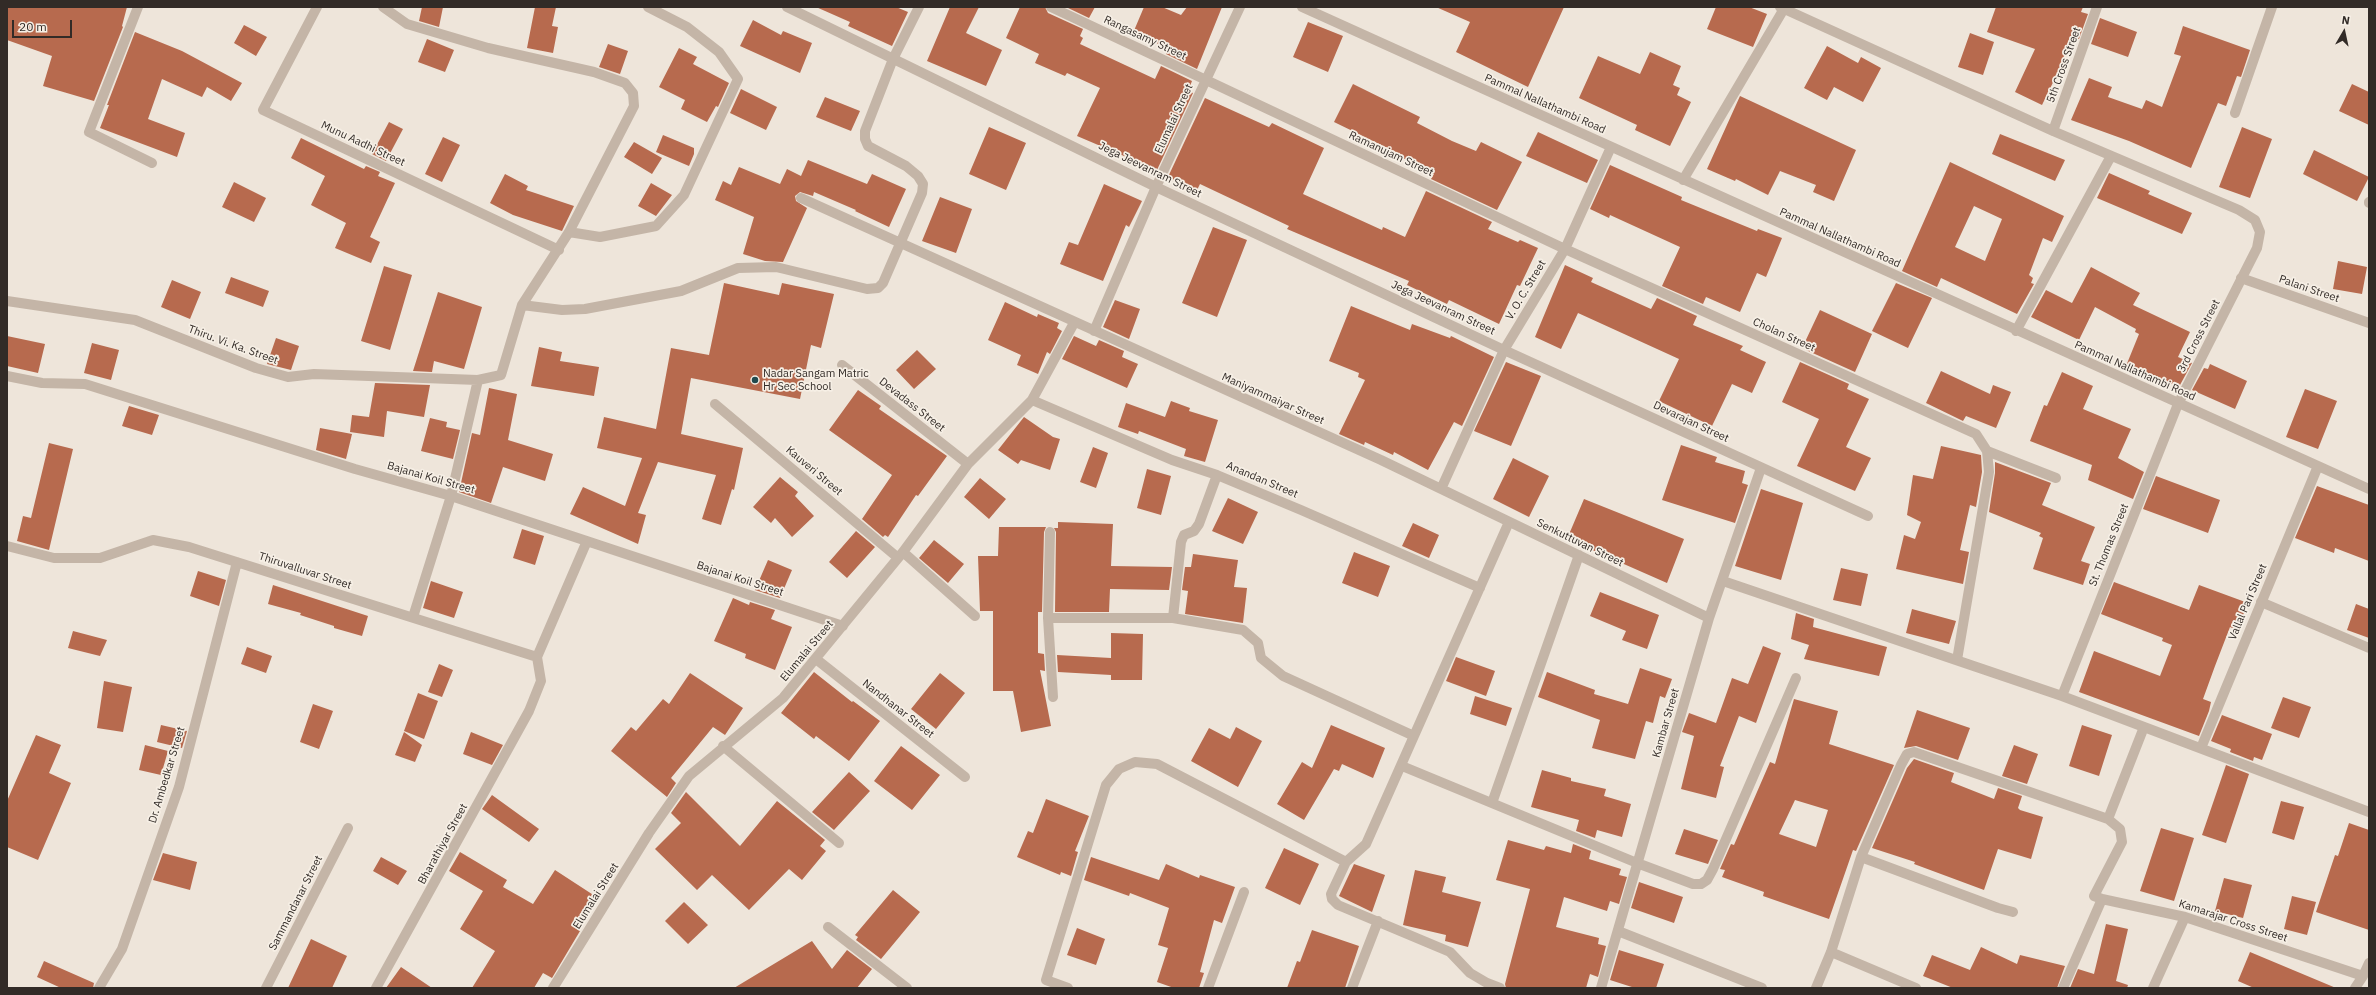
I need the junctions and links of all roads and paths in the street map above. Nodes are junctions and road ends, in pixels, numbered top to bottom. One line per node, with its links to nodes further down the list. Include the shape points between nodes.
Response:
1 (138, 7): 19 (street, via 89,132)
2 (317, 7): 26 (street, Munu Aadhi Street, via 263,110)
3 (383, 7): 23 (street, via 407,24 488,48 594,72 625,82 633,93 634,106)
4 (648, 7): 23 (street, via 687,27 719,52 738,79 684,195 656,226 600,237)
5 (787, 7): 13 (street, Jega Jeevanram Street)
6 (919, 7): 13 (street)
7 (1051, 7): 14 (street, Rangasamy Street)
8 (1240, 7): 14 (street, Elumalai Street)
9 (1302, 7): 17 (street, Pammal Nallathambi Road)
10 (2098, 7): 16 (street, 5th Cross Street)
11 (2272, 7): 15 (street)
12 (1783, 8): 16 (street, 3rd Cross Street); 20 (street)
13 (893, 59): 21 (street, Jega Jeevanram Street); 24 (street, via 865,131 865,139 868,146 906,166 923,184 922,193)
14 (1206, 80): 21 (street, Elumalai Street); 25 (street, Ramanujam Street)
15 (2235, 113)
16 (2053, 131): 18 (street, 3rd Cross Street)
17 (1611, 147): 20 (street, Pammal Nallathambi Road); 25 (street, V. O. C. Street)
18 (2111, 156): 27 (street, 3rd Cross Street, via 2239,210 2255,220 2260,232 2256,248); 33 (street)
19 (152, 163)
20 (1683, 180): 33 (street, Pammal Nallathambi Road)
21 (1156, 187): 32 (street, Elumalai Street); 34 (street, Jega Jeevanram Street)
22 (801, 198): 24 (street, Maniyammaiyar Street)
23 (569, 232): 26 (street)
24 (900, 244): 29 (street, via 883,284 878,288 867,289 776,267 738,268 681,291 585,309 562,310); 30 (street, Maniyammaiyar Street)
25 (1565, 249): 34 (street, V. O. C. Street); 41 (street, Cholan Street, via 1976,434)
26 (559, 250): 29 (street)
27 (2241, 278): 31 (street, Palani Street); 40 (street, 3rd Cross Street)
28 (7, 301): 37 (street, Thiru. Vi. Ka. Street, via 135,320 256,368 288,377 314,374)
29 (522, 305): 37 (street, Thiru. Vi. Ka. Street, via 501,375)
30 (1074, 323): 32 (street, Maniyammaiyar Street); 38 (street, Elumalai Street)
31 (2369, 323)
32 (1094, 331): 47 (street, Maniyammaiyar Street)
33 (2016, 331): 40 (street, Pammal Nallathambi Road)
34 (1504, 350): 44 (street, Devarajan Street); 47 (street, V. O. C. Street)
35 (842, 365): 42 (street, Devadass Street)
36 (7, 376): 49 (street, Bajanai Koil Street, via 42,383 85,384 355,469)
37 (478, 380): 49 (street)
38 (1032, 400): 42 (street, Elumalai Street); 45 (street, Anandan Street, via 1172,460)
39 (716, 404): 55 (street, Kauveri Street)
40 (2178, 404): 43 (street, Pammal Nallathambi Road); 72 (street, St. Thomas Street)
41 (1987, 451): 46 (street); 70 (street, via 1989,472)
42 (968, 464): 55 (street, Elumalai Street)
43 (2318, 466): 48 (street, Pammal Nallathambi Road); 60 (street, Vallal Pari Street)
44 (1761, 468): 50 (street, Devarajan Street); 58 (street, Kambar Street)
45 (1217, 475): 59 (street, Anandan Street); 64 (street, via 1199,524 1194,531 1184,535 1181,542)
46 (2056, 478)
47 (1441, 489): 51 (street, Senkuttuvan Street)
48 (2369, 489)
49 (451, 496): 53 (street, Bajanai Koil Street); 62 (street)
50 (1868, 516)
51 (1509, 522): 56 (street, Senkuttuvan Street); 59 (street)
52 (1050, 532): 63 (street)
53 (587, 541): 66 (street, Bajanai Koil Street); 68 (street)
54 (7, 546): 57 (street, Thiruvalluvar Street, via 54,558 100,558 153,540 189,547)
55 (900, 555): 61 (street, Kauveri Street); 66 (street, Elumalai Street)
56 (1579, 555): 65 (street, Senkuttuvan Street); 80 (street)
57 (238, 562): 62 (street, Thiruvalluvar Street); 98 (street, Dr. Ambedkar Street, via 179,787 122,949)
58 (1723, 581): 65 (street, Kambar Street); 70 (street)
59 (1480, 588): 75 (street)
60 (2261, 602): 67 (street); 77 (street, Vallal Pari Street)
61 (974, 616)
62 (413, 617): 68 (street, Thiruvalluvar Street)
63 (1048, 618): 64 (street); 73 (street)
64 (1173, 618): 75 (street, via 1243,630 1258,643 1261,658 1283,676)
65 (1710, 618): 87 (street, Kambar Street)
66 (843, 626): 69 (street, Elumalai Street)
67 (2369, 648)
68 (537, 657): 100 (street, Bharathiyar Street, via 541,681 530,711)
69 (816, 659): 76 (street, Elumalai Street, via 783,698); 79 (street, Nandhanar Street)
70 (1957, 660): 72 (street)
71 (1796, 678): 87 (street, via 1707,880 1701,884 1693,884)
72 (2062, 696): 74 (street)
73 (1053, 697)
74 (2144, 727): 77 (street); 82 (street)
75 (1414, 736): 78 (street)
76 (723, 746): 84 (street); 101 (street, Elumalai Street, via 689,776)
77 (2201, 748): 81 (street)
78 (1402, 766): 80 (street); 86 (street, via 1366,844)
79 (965, 777)
80 (1492, 803): 87 (street)
81 (2369, 812)
82 (2108, 819): 85 (street, via 1909,752); 89 (street, via 2120,829 2122,842)
83 (348, 828): 99 (street, Sammandanar Street)
84 (839, 843)
85 (1861, 857): 90 (street); 95 (street)
86 (1346, 862): 92 (street, via 1331,894 1332,899 1338,905); 103 (street, via 1157,764 1135,762 1119,769 1106,785 1046,980)
87 (1637, 863): 94 (street, Kambar Street)
88 (1244, 892): 104 (street)
89 (2098, 898): 91 (street, Kamarajar Cross Street); 111 (street)
90 (2013, 912)
91 (2185, 917): 97 (street, Kamarajar Cross Street); 112 (street)
92 (1378, 921): 105 (street); 106 (street, via 1450,952 1470,973)
93 (828, 927): 102 (street)
94 (1618, 931): 107 (street, Kambar Street); 108 (street)
95 (1831, 952): 109 (street); 110 (street)
96 (2369, 964): 97 (street)
97 (2364, 976): 113 (street)
98 (100, 988)
99 (266, 988)
100 (376, 988)
101 (552, 988)
102 (907, 988)
103 (1068, 988)
104 (1208, 988)
105 (1352, 988)
106 (1500, 988)
107 (1601, 988)
108 (1762, 988)
109 (1816, 988)
110 (1916, 988)
111 (2063, 988)
112 (2153, 988)
113 (2355, 988)

